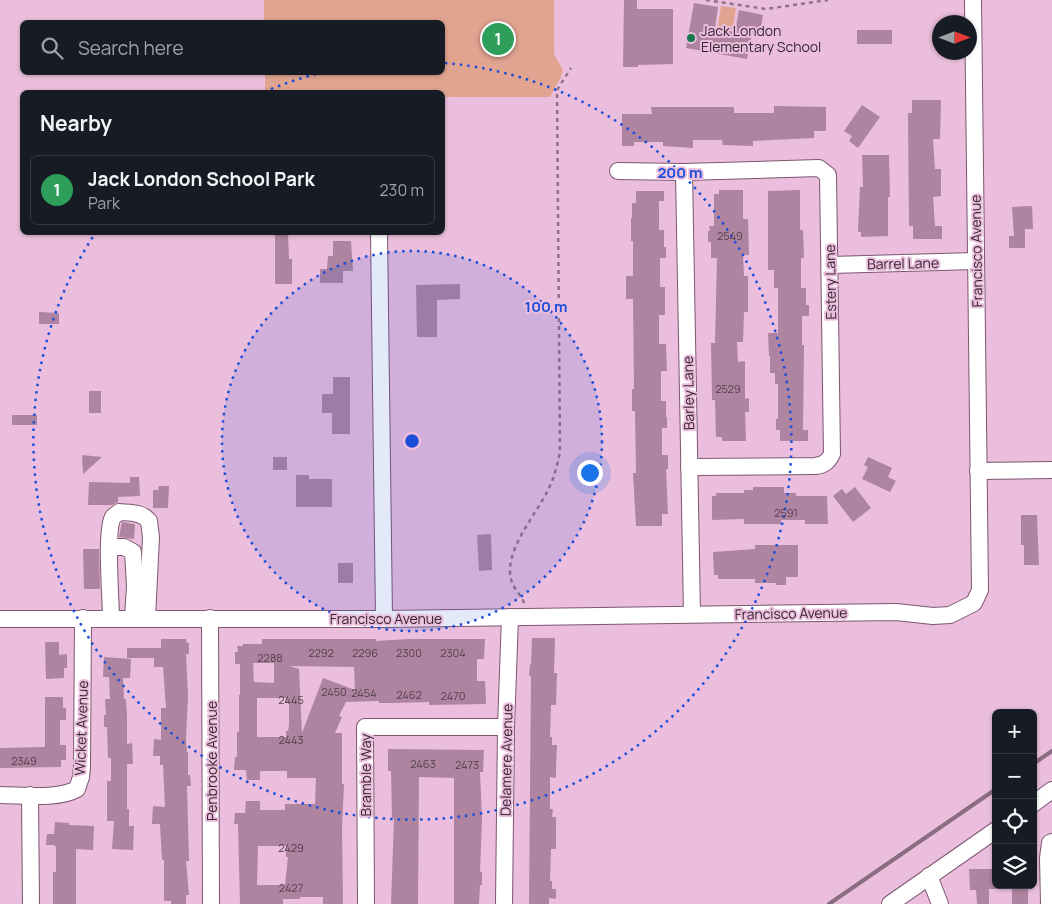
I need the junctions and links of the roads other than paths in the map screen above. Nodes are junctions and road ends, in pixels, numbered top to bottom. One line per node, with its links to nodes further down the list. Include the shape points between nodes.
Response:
1 (973, 0): 5 (street, Francisco Avenue)
2 (618, 171): 3 (street, Estery Lane)
3 (684, 172): 6 (street, Estery Lane, via 824,170 828,175); 7 (street, Barley Lane)
4 (379, 235): 20 (street)
5 (976, 261): 6 (street, Barrel Lane); 9 (street, Francisco Avenue)
6 (830, 265): 7 (street, Estery Lane, via 832,454 829,460 815,466)
7 (689, 467): 13 (street, Barley Lane)
8 (1052, 470): 9 (street)
9 (978, 471): 13 (street, Francisco Avenue, via 980,590 974,603 967,608 950,615 933,616 896,612)
10 (109, 550): 11 (street, via 124,547 133,552); 12 (street); 17 (street, via 113,518 119,512 147,518 151,536)
11 (134, 594): 12 (street); 17 (street)
12 (110, 596): 16 (street)
13 (692, 614): 14 (street, Francisco Avenue)
14 (517, 617): 20 (street, Francisco Avenue); 21 (street, Delamere Avenue)
15 (83, 618): 16 (street, Francisco Avenue); 19 (street, Francisco Avenue); 24 (street, Wicket Avenue, via 81,777 77,789 69,793)
16 (111, 618): 17 (street, Francisco Avenue)
17 (140, 618): 18 (street, Francisco Avenue)
18 (210, 618): 20 (street, Francisco Avenue); 30 (street, Penbrooke Avenue)
19 (0, 619)
20 (384, 619)
21 (506, 727): 31 (street, Bramble Way, via 365,726); 32 (street, Delamere Avenue)
22 (1052, 790): 25 (street)
23 (0, 795): 24 (street, Wicket Avenue)
24 (30, 795): 29 (street)
25 (1037, 801)
26 (992, 833): 28 (street)
27 (1052, 842): 35 (street, via 1048,858)
28 (929, 876): 33 (street); 34 (street)
29 (31, 904)
30 (211, 904)
31 (366, 904)
32 (504, 904)
33 (890, 904)
34 (940, 904)
35 (1049, 904)

